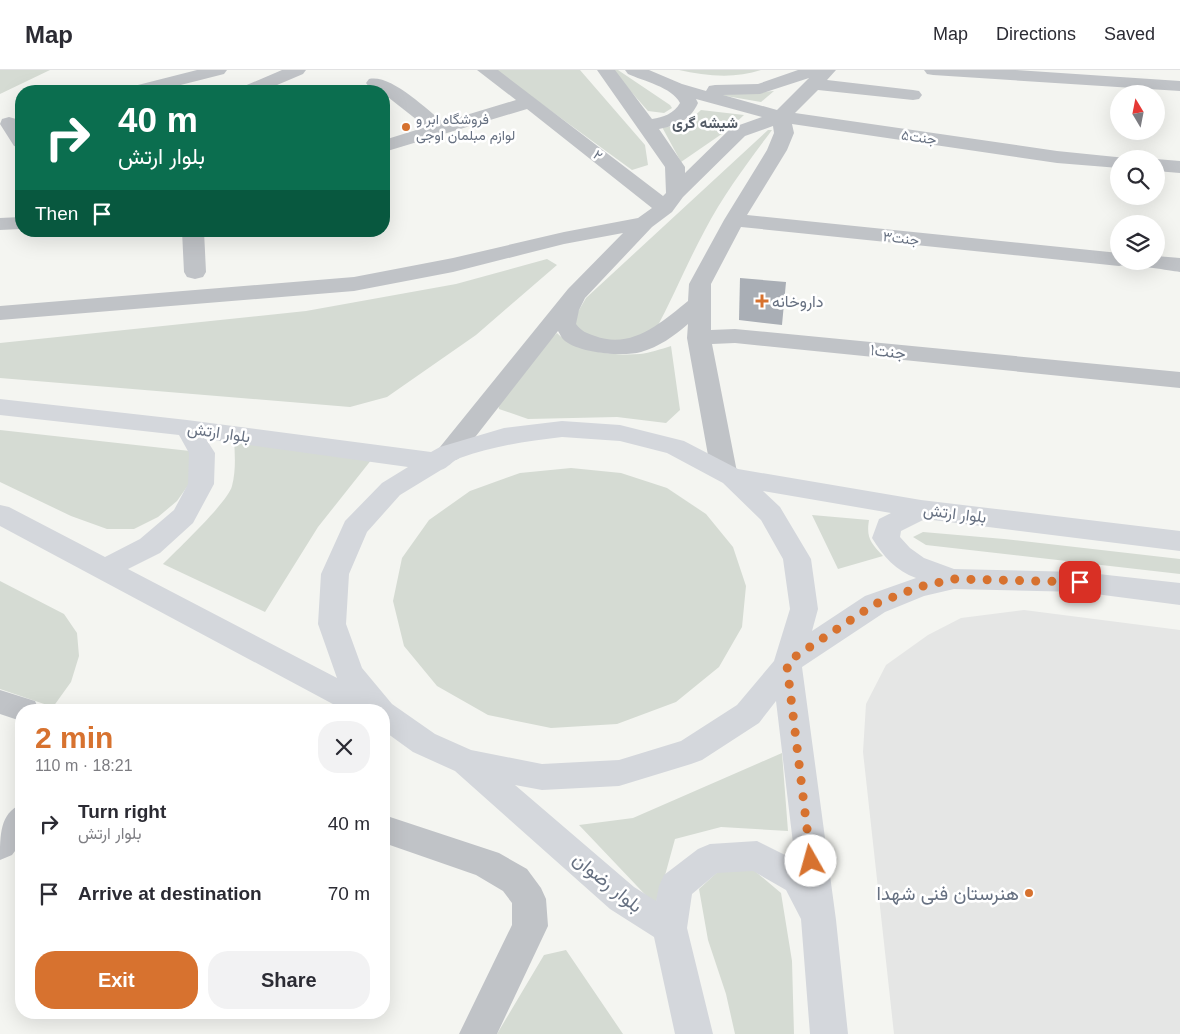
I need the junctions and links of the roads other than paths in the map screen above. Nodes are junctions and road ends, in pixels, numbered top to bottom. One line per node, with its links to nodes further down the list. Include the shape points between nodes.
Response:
1 (218, 70): 12 (street)
2 (297, 70): 9 (street, via 272,82)
3 (486, 70): 18 (street, ۲)
4 (606, 70): 20 (street)
5 (634, 70): 15 (street)
6 (826, 70): 10 (street)
7 (933, 70): 8 (street)
8 (1090, 74): 14 (street)
9 (240, 77)
10 (814, 77): 15 (street, via 760,89); 17 (street); 19 (street)
11 (375, 82): 13 (street)
12 (159, 85)
13 (380, 85)
14 (1180, 86)
15 (676, 88): 19 (street, جنت۵); 20 (street, via 689,103 686,111 677,118)
16 (390, 90): 21 (street)
17 (913, 95)
18 (530, 102): 21 (street); 26 (street, ۲)
19 (782, 117): 23 (street, جنت۵, via 1057,157); 26 (street, via 738,132); 27 (street, via 784,133 777,150)
20 (647, 125): 26 (street, via 675,167)
21 (441, 130): 22 (street)
22 (390, 144)
23 (1110, 161)
24 (1165, 166): 25 (street)
25 (1180, 167)
26 (671, 200): 29 (street)
27 (734, 220): 32 (street, جنت۳); 37 (street, via 700,284)
28 (15, 223): 30 (street)
29 (645, 223): 36 (street); 38 (street, via 354,284)
30 (0, 224)
31 (193, 237): 35 (street)
32 (1110, 259)
33 (1165, 264): 34 (street)
34 (1180, 265)
35 (196, 272)
36 (576, 294): 37 (street, via 564,324 573,336 599,346 634,346 663,334); 43 (street)
37 (699, 304): 39 (street)
38 (0, 313)
39 (698, 338): 40 (street, جنت۱, via 735,336); 44 (street)
40 (1180, 380)
41 (0, 407): 42 (main road, بلوار ارتش)
42 (187, 428): 43 (main road, بلوار ارتش); 48 (main road, via 202,453 201,484 184,516 150,546)
43 (444, 458): 44 (main road, via 504,436 562,429 620,433 675,447); 54 (main road, via 391,489 355,528 335,574 332,624 349,673)
44 (728, 474): 45 (main road, بلوار ارتش); 51 (main road, via 772,514 797,559 804,609)
45 (920, 509): 47 (main road, بلوار ارتش); 49 (main road, via 888,526 886,538 898,555 916,568)
46 (0, 514): 48 (main road)
47 (1180, 541)
48 (104, 569): 53 (main road)
49 (954, 579): 50 (main road, via 1080,582); 51 (main road, via 919,587 875,604)
50 (1180, 594)
51 (788, 663): 57 (main road, via 748,714 691,751 620,773 542,777); 61 (main road)
52 (0, 702): 55 (street)
53 (362, 704)
54 (373, 704)
55 (15, 707)
56 (390, 720): 57 (main road, via 424,743)
57 (467, 762): 62 (main road, بلوار رضوان, via 622,898)
58 (15, 826): 60 (street)
59 (390, 831): 63 (street, via 487,864 515,880 529,899 530,926)
60 (0, 845)
61 (818, 920): 62 (main road, via 798,879 757,856 710,859 676,886); 65 (main road)
62 (669, 928): 64 (main road)
63 (478, 1034)
64 (694, 1034)
65 (829, 1034)

